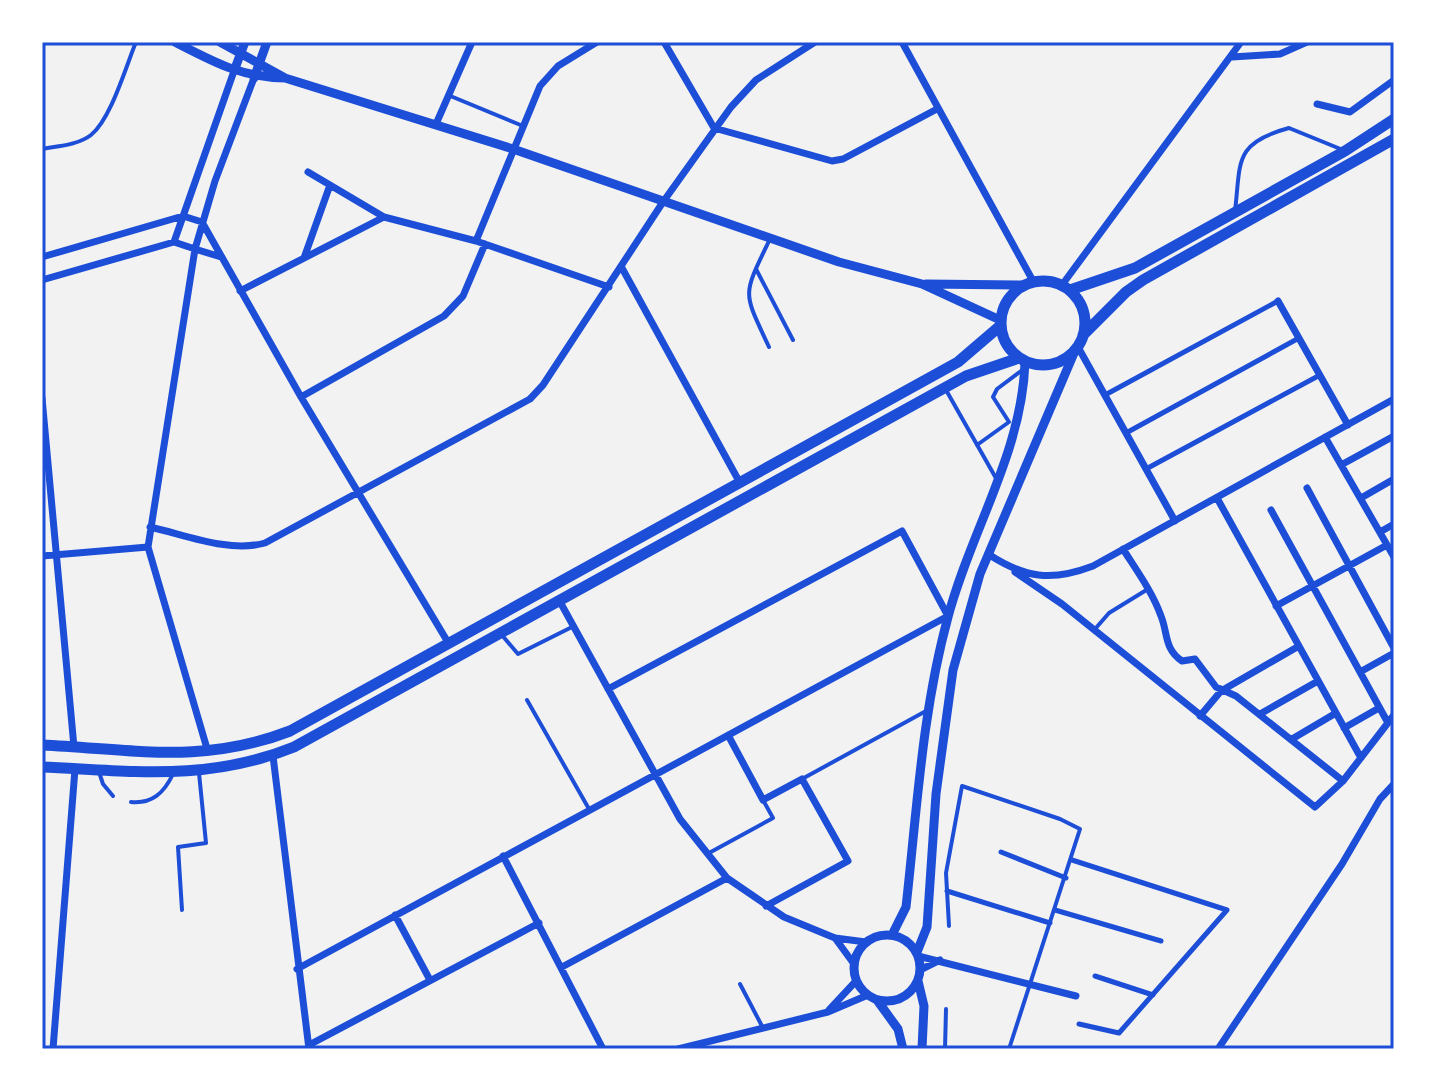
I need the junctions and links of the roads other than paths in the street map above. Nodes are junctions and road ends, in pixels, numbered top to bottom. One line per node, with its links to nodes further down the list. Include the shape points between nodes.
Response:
1 (136, 42): 27 (lane, via 101,124 77,142)
2 (175, 42): 15 (street)
3 (220, 42): 12 (street)
4 (267, 42): 14 (street)
5 (472, 42): 19 (street)
6 (597, 42): 24 (street, via 547,76)
7 (664, 42): 25 (street)
8 (815, 42): 25 (street, via 756,80)
9 (902, 42): 21 (street)
10 (1241, 42): 13 (street)
11 (1307, 42): 13 (street, via 1280,54)
12 (244, 47): 14 (street); 15 (street)
13 (1232, 57): 51 (street)
14 (260, 61): 16 (street); 17 (street)
15 (234, 71): 16 (street); 34 (street)
16 (254, 78): 17 (street); 36 (street)
17 (285, 78): 23 (street)
18 (1394, 80): 20 (street, via 1350,112)
19 (448, 95): 23 (street); 24 (lane)
20 (1317, 104)
21 (937, 109): 25 (street, via 832,161); 48 (street)
22 (1394, 119): 29 (main road)
23 (436, 124): 28 (street)
24 (523, 126): 28 (street)
25 (714, 128): 32 (street)
26 (1394, 139): 55 (main road, via 1143,280)
27 (42, 149)
28 (513, 149): 32 (street); 38 (street)
29 (1345, 151): 33 (main road); 33 (lane, via 1289,128 1246,148)
30 (308, 172): 31 (street)
31 (330, 185): 35 (street); 44 (street)
32 (663, 202): 37 (street); 45 (street)
33 (1235, 212): 51 (main road, via 1135,268)
34 (183, 216): 36 (street); 39 (street); 42 (street)
35 (384, 217): 38 (street); 44 (street)
36 (202, 222): 41 (street); 43 (street)
37 (770, 238): 46 (lane); 49 (street)
38 (476, 241): 40 (street)
39 (174, 242): 41 (street); 47 (street)
40 (485, 244): 50 (street); 64 (street, via 463,296 444,316)
41 (195, 249): 43 (street); 86 (street)
42 (42, 257)
43 (221, 257): 52 (street)
44 (304, 258): 52 (street)
45 (622, 268): 50 (street); 78 (street)
46 (756, 269): 57 (lane); 58 (lane, via 747,300)
47 (42, 280)
48 (1028, 283): 49 (street); 51 (main road); 54 (main road, via 1008,298)
49 (922, 284): 54 (street)
50 (609, 287): 80 (street, via 530,399)
51 (1066, 288): 55 (main road, via 1086,318)
52 (240, 291): 64 (street)
53 (1278, 301): 56 (street); 63 (street)
54 (1000, 323): 60 (main road, via 1008,348); 78 (main road, via 958,362)
55 (1083, 335): 59 (main road)
56 (1299, 338): 61 (street); 70 (street)
57 (793, 340)
58 (769, 347)
59 (1076, 350): 60 (main road, via 1051,364); 63 (street); 91 (street)
60 (1023, 363): 62 (main road, via 966,376); 67 (lane, via 993,397); 68 (street)
61 (1320, 375): 69 (street); 75 (street)
62 (945, 388): 73 (lane); 99 (main road)
63 (1105, 395): 70 (street)
64 (301, 397): 80 (street)
65 (42, 398): 92 (street)
66 (1394, 399): 69 (street)
67 (1008, 416): 68 (lane); 73 (lane, via 1005,428)
68 (1021, 417): 77 (street)
69 (1348, 425): 72 (street)
70 (1126, 433): 75 (street)
71 (1394, 436): 74 (street)
72 (1325, 437): 74 (street); 81 (street)
73 (977, 445): 77 (lane)
74 (1341, 465): 82 (street)
75 (1146, 469): 84 (street)
76 (1394, 479): 82 (street)
77 (997, 481): 101 (street)
78 (740, 483): 105 (main road)
79 (1307, 488): 95 (street)
80 (358, 495): 86 (street, via 249,548); 105 (street)
81 (1217, 498): 84 (street); 100 (street)
82 (1361, 498): 87 (street)
83 (1271, 510): 97 (street)
84 (1175, 521): 90 (street)
85 (1394, 524): 87 (street)
86 (150, 527): 89 (street)
87 (1380, 532): 88 (street)
88 (1387, 545): 94 (street); 95 (street)
89 (148, 547): 92 (street); 125 (street)
90 (1123, 549): 96 (street, via 1071,574); 98 (street)
91 (988, 554): 96 (street); 159 (street, via 953,670 936,794 927,927)
92 (57, 555): 93 (street); 124 (street)
93 (42, 556)
94 (1394, 557)
95 (1350, 566): 97 (street); 107 (street)
96 (1015, 572): 103 (street)
97 (1314, 585): 100 (street); 108 (street)
98 (1148, 589): 103 (lane, via 1109,613); 111 (street, via 1177,658 1195,659)
99 (559, 599): 102 (street); 104 (main road)
100 (1276, 606): 106 (street)
101 (948, 616): 110 (street, via 902,531); 114 (street); 121 (street)
102 (574, 626): 104 (lane, via 518,654); 110 (street)
103 (1094, 630): 118 (street)
104 (500, 632): 126 (main road)
105 (449, 644): 125 (main road, via 290,731)
106 (1299, 646): 109 (street); 111 (street)
107 (1394, 650): 108 (street)
108 (1360, 672): 113 (street)
109 (1318, 681): 115 (street); 116 (street)
110 (608, 689): 133 (street)
111 (1221, 691): 116 (street); 118 (street)
112 (527, 700): 140 (lane)
113 (1379, 708): 119 (street); 120 (street)
114 (926, 711): 134 (lane); 155 (street, via 906,907)
115 (1336, 713): 120 (street); 122 (street)
116 (1260, 714): 122 (street)
117 (1394, 715): 119 (street)
118 (1200, 716): 135 (street, via 1315,807)
119 (1388, 723): 127 (street)
120 (1344, 728): 127 (street)
121 (728, 735): 133 (street); 138 (street)
122 (1292, 739): 135 (street)
123 (42, 745): 124 (main road)
124 (74, 747): 125 (main road)
125 (208, 753)
126 (273, 756): 131 (main road); 163 (street)
127 (1361, 758): 135 (street)
128 (42, 767): 129 (main road)
129 (75, 769): 130 (main road); 180 (street)
130 (98, 770): 132 (main road); 137 (lane)
131 (199, 773): 132 (main road); 149 (lane, via 206,843 178,847)
132 (173, 774): 139 (lane, via 155,798)
133 (654, 774): 140 (street); 142 (street)
134 (802, 779): 138 (street); 148 (street, via 848,861)
135 (1343, 781)
136 (1394, 784): 187 (street)
137 (113, 796)
138 (763, 800): 142 (lane, via 773,818)
139 (131, 802)
140 (589, 809): 143 (street)
141 (1001, 852): 146 (street)
142 (707, 854): 145 (street)
143 (503, 856): 151 (street); 152 (street)
144 (1072, 860): 146 (lane); 147 (lane, via 1081,833 1078,826 964,785); 171 (street, via 1227,910)
145 (727, 878): 148 (street); 162 (street)
146 (1066, 878): 150 (lane)
147 (947, 891): 153 (street); 154 (lane)
148 (766, 906): 156 (street)
149 (182, 910)
150 (1055, 910): 153 (lane); 157 (street)
151 (395, 915): 163 (street); 166 (street)
152 (539, 923): 162 (street); 166 (street)
153 (1050, 923): 170 (lane)
154 (949, 926)
155 (892, 935): 158 (street); 159 (street)
156 (835, 938): 158 (street); 161 (street)
157 (1161, 941)
158 (866, 942): 161 (street)
159 (918, 954): 160 (street); 164 (street)
160 (940, 960): 164 (street); 170 (street)
161 (854, 964): 167 (street)
162 (562, 967): 181 (street)
163 (297, 969): 178 (street)
164 (920, 970): 168 (street)
165 (1095, 976): 171 (street)
166 (430, 980): 178 (street)
167 (856, 981): 173 (street); 175 (street)
168 (918, 981): 173 (street, via 905,996); 184 (street, via 924,1006)
169 (740, 984): 177 (lane)
170 (1032, 984): 172 (street); 186 (lane)
171 (1153, 995): 176 (street, via 1119,1033)
172 (1076, 996)
173 (872, 998): 175 (street); 183 (street, via 897,1029)
174 (946, 1009): 185 (lane)
175 (828, 1012): 177 (street)
176 (1079, 1024)
177 (763, 1028): 179 (street)
178 (309, 1047)
179 (691, 1048): 182 (street)
180 (53, 1049)
181 (603, 1049)
182 (678, 1049)
183 (903, 1049)
184 (922, 1049)
185 (945, 1049)
186 (1009, 1049)
187 (1218, 1049)

